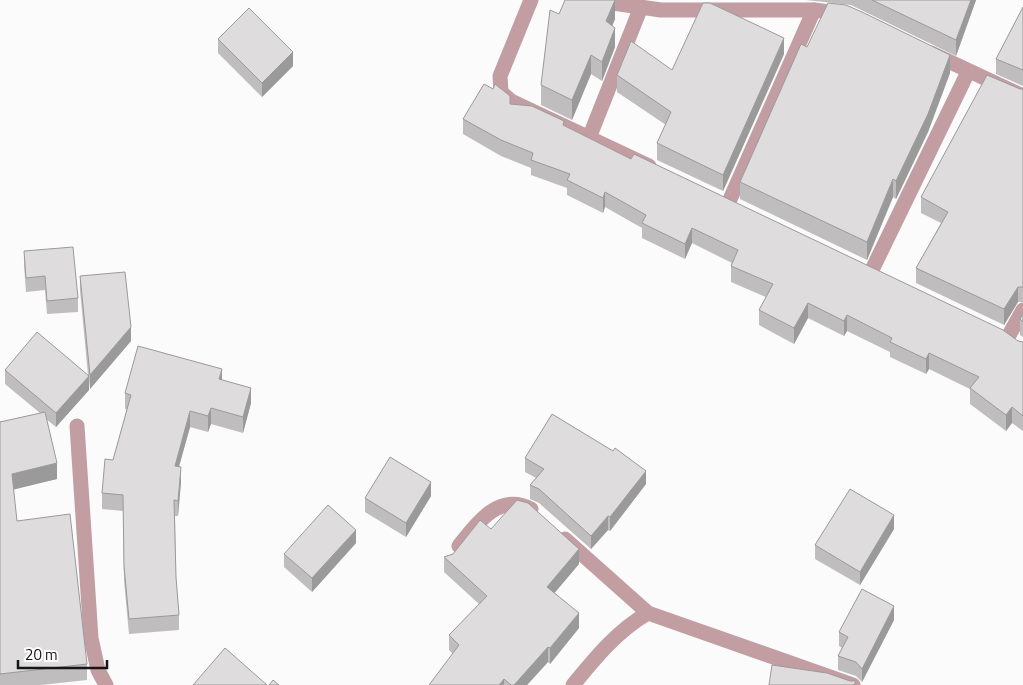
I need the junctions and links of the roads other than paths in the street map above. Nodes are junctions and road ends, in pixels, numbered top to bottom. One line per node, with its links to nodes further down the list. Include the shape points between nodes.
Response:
1 (531, 0): 10 (street, via 500,76 501,92 511,101)
2 (592, 0): 4 (street)
3 (662, 5): 4 (street); 5 (street)
4 (641, 7): 10 (street)
5 (814, 10): 6 (street); 13 (street)
6 (857, 17)
7 (917, 46): 8 (street)
8 (968, 72): 9 (street); 16 (street)
9 (1023, 96)
10 (589, 138): 11 (street)
11 (658, 171)
12 (710, 196): 13 (street)
13 (728, 204): 14 (street)
14 (746, 213)
15 (853, 264): 16 (street)
16 (871, 272): 17 (street)
17 (888, 280)
18 (1023, 310): 20 (street)
19 (991, 329): 20 (street)
20 (1008, 337): 21 (street)
21 (1023, 349)
22 (77, 426): 27 (street, via 91,638 98,670)
23 (540, 516): 25 (street, via 525,506 510,504 494,509 480,520)
24 (554, 529): 26 (street)
25 (452, 556)
26 (648, 613): 28 (street, via 603,648); 29 (street)
27 (106, 685)
28 (573, 685)
29 (853, 685)

